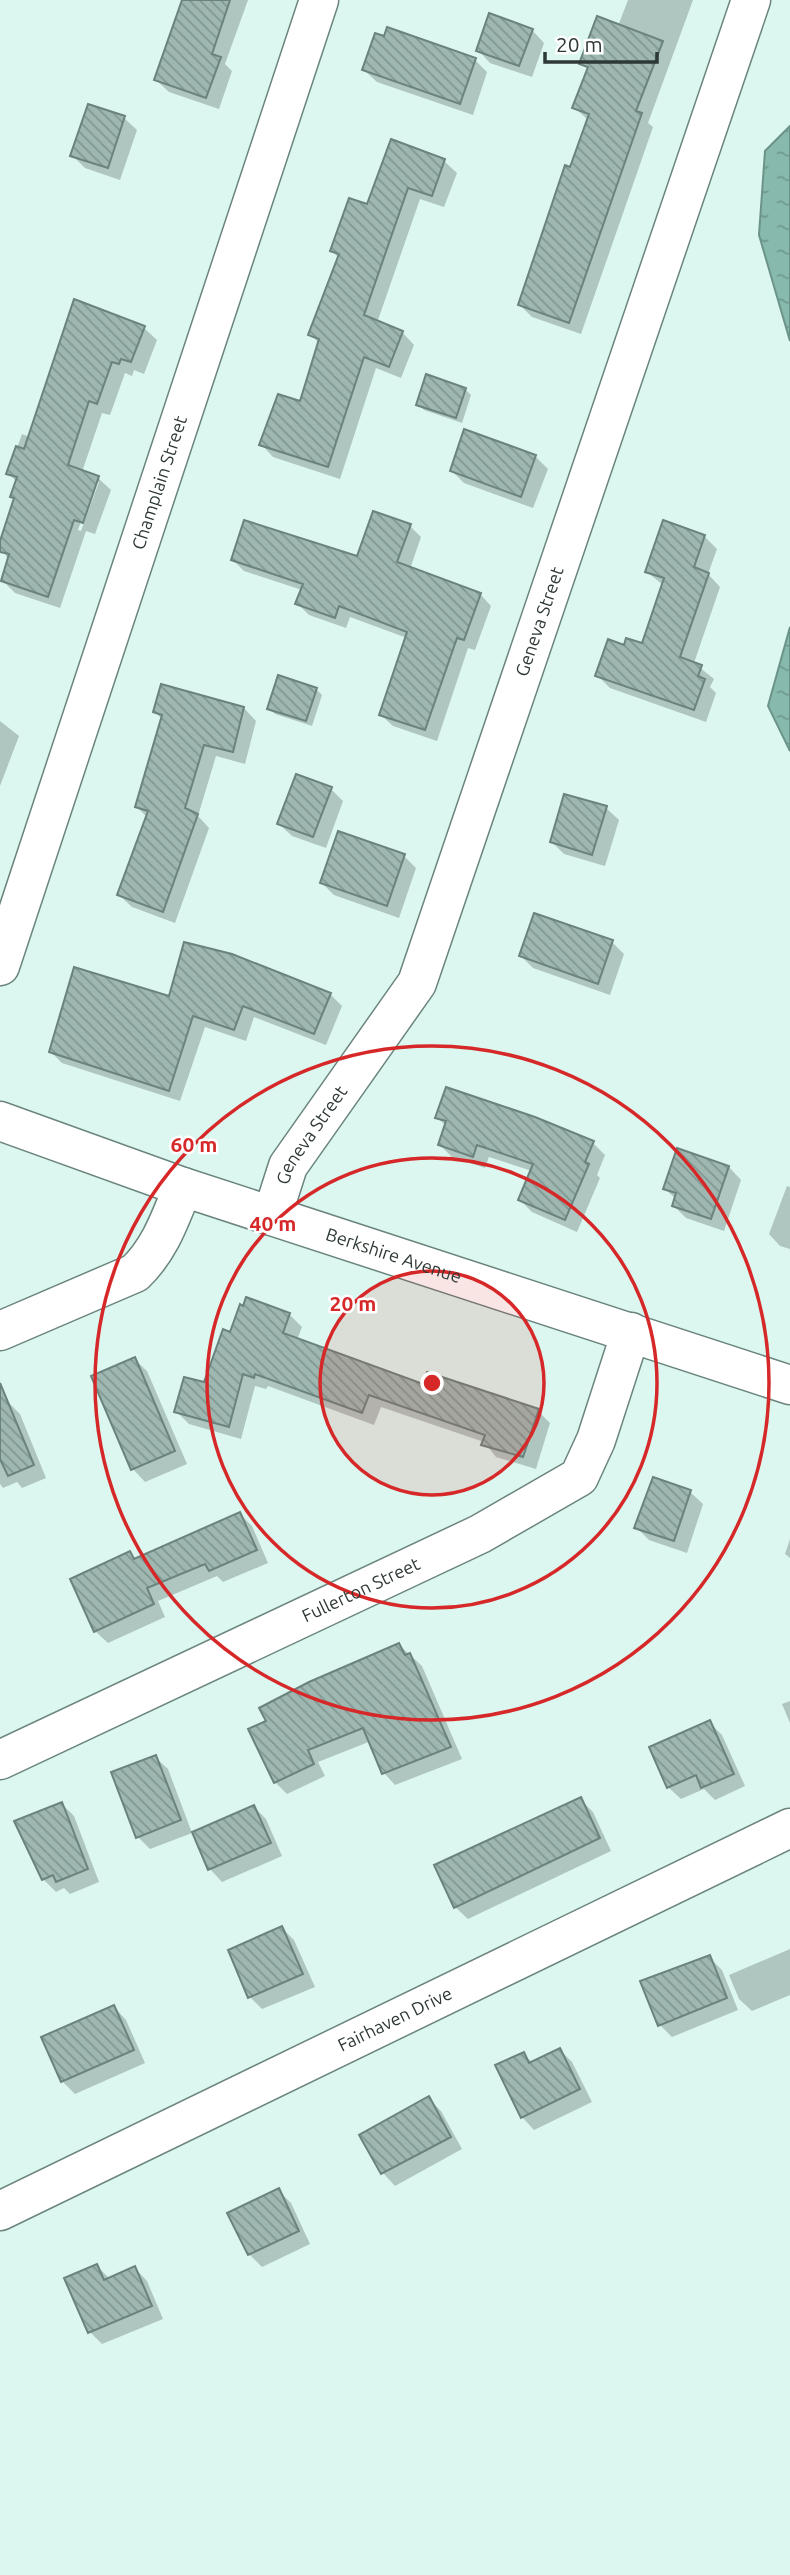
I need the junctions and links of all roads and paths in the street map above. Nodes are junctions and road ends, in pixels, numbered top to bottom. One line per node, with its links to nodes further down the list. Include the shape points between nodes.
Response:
1 (319, 0): 3 (street, Champlain Street)
2 (751, 0): 6 (street, Geneva Street, via 417,983 288,1166)
3 (0, 966)
4 (0, 1121): 5 (street, Berkshire Avenue)
5 (183, 1187): 6 (street, Berkshire Avenue); 7 (street, via 151,1258 135,1273)
6 (272, 1216): 8 (street, Berkshire Avenue)
7 (0, 1331)
8 (631, 1332): 9 (street, Berkshire Avenue); 10 (street, Fullerton Street, via 596,1440 579,1477 569,1484 481,1535)
9 (790, 1385)
10 (0, 1759)
11 (790, 1828): 12 (street, Fairhaven Drive)
12 (0, 2211)

